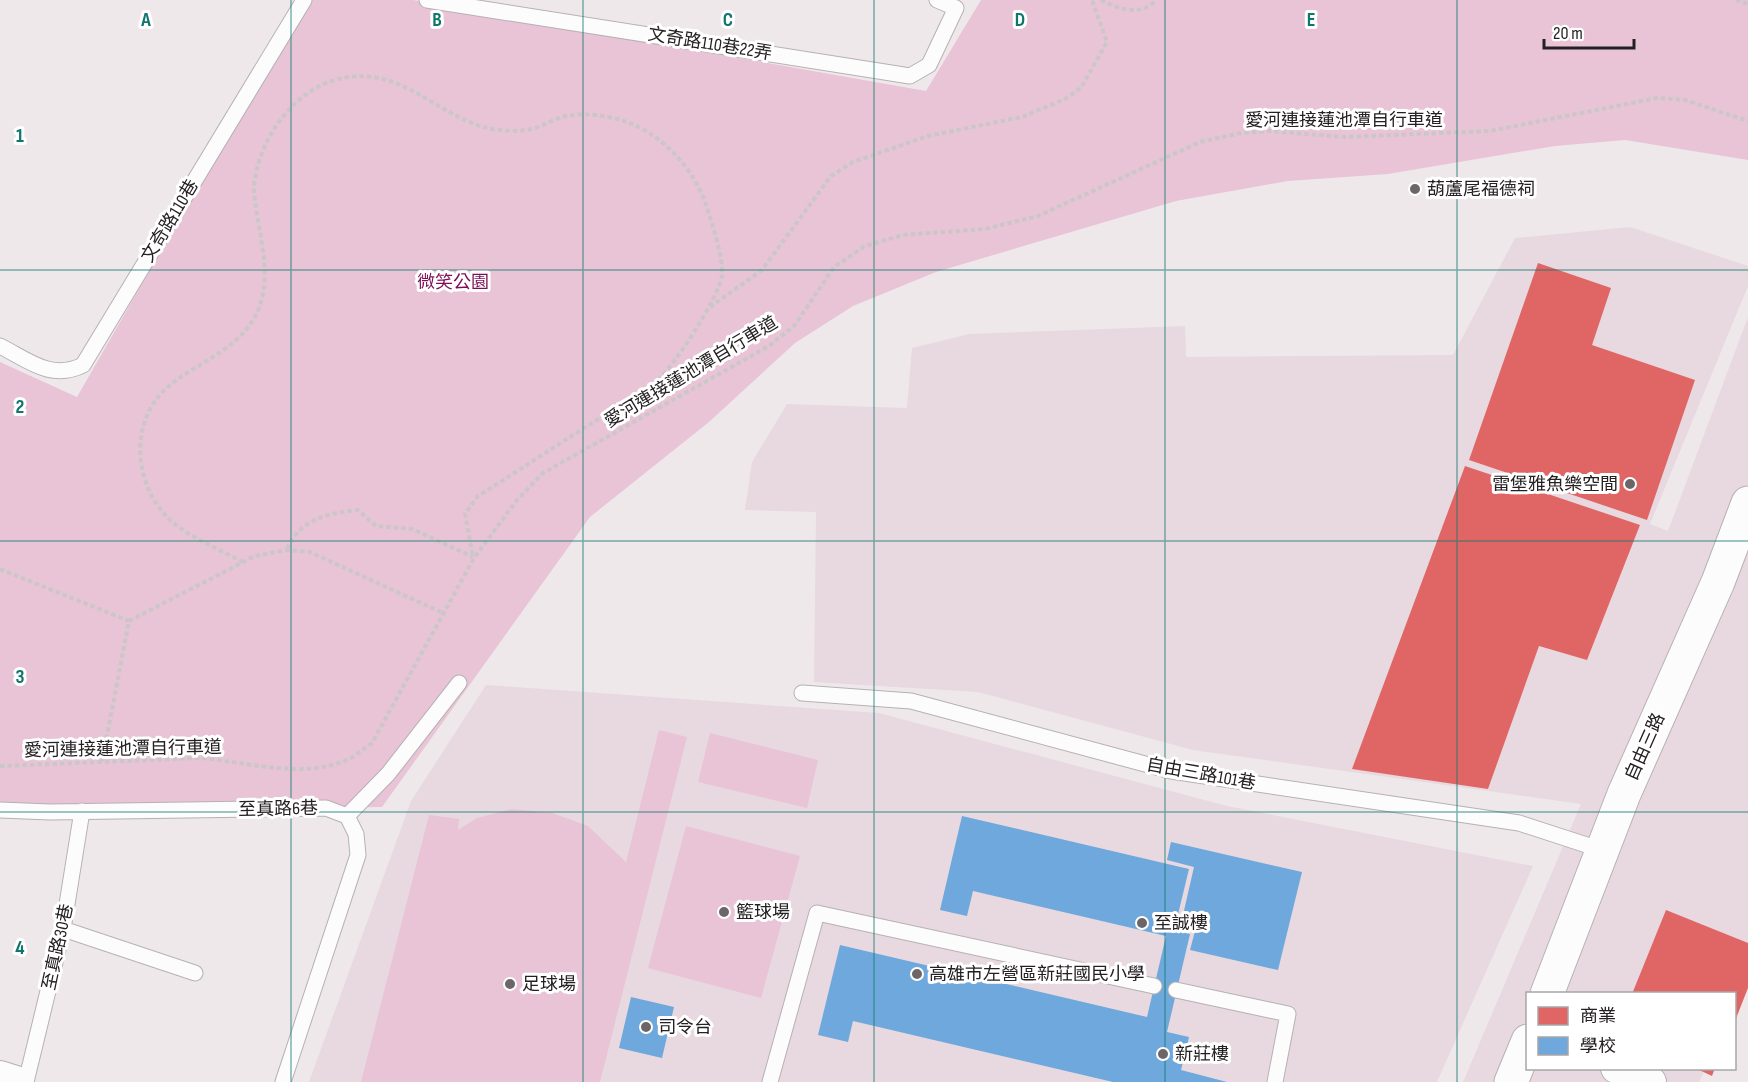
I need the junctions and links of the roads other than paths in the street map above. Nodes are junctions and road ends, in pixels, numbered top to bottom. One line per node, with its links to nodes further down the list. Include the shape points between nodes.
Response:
1 (304, 0): 4 (lane, 文奇路110巷, via 83,365 68,373 48,370)
2 (427, 0): 3 (lane, 文奇路110巷22弄, via 910,76 929,65 956,8)
3 (937, 0)
4 (0, 346)
5 (1748, 502): 11 (street, 自由三路, via 1718,582)
6 (459, 683): 10 (lane, via 388,774)
7 (802, 693): 11 (lane, 自由三路101巷, via 911,701 1171,771 1519,823)
8 (0, 810): 9 (lane, 至真路6巷)
9 (82, 811): 10 (lane, 至真路6巷, via 326,808); 12 (lane, 至真路30巷)
10 (347, 816): 22 (lane, via 356,834 358,855)
11 (1602, 850): 16 (street, 自由三路)
12 (63, 929): 13 (lane); 21 (lane, 至真路30巷)
13 (195, 973)
14 (1154, 986): 23 (lane, via 817,913)
15 (1176, 990): 24 (lane, via 1288,1014)
16 (1547, 992)
17 (1526, 1043): 25 (street)
18 (1621, 1070): 26 (street)
19 (0, 1076): 20 (street)
20 (19, 1082)
21 (26, 1082)
22 (283, 1082)
23 (770, 1082)
24 (1275, 1082)
25 (1510, 1082)
26 (1651, 1082)

